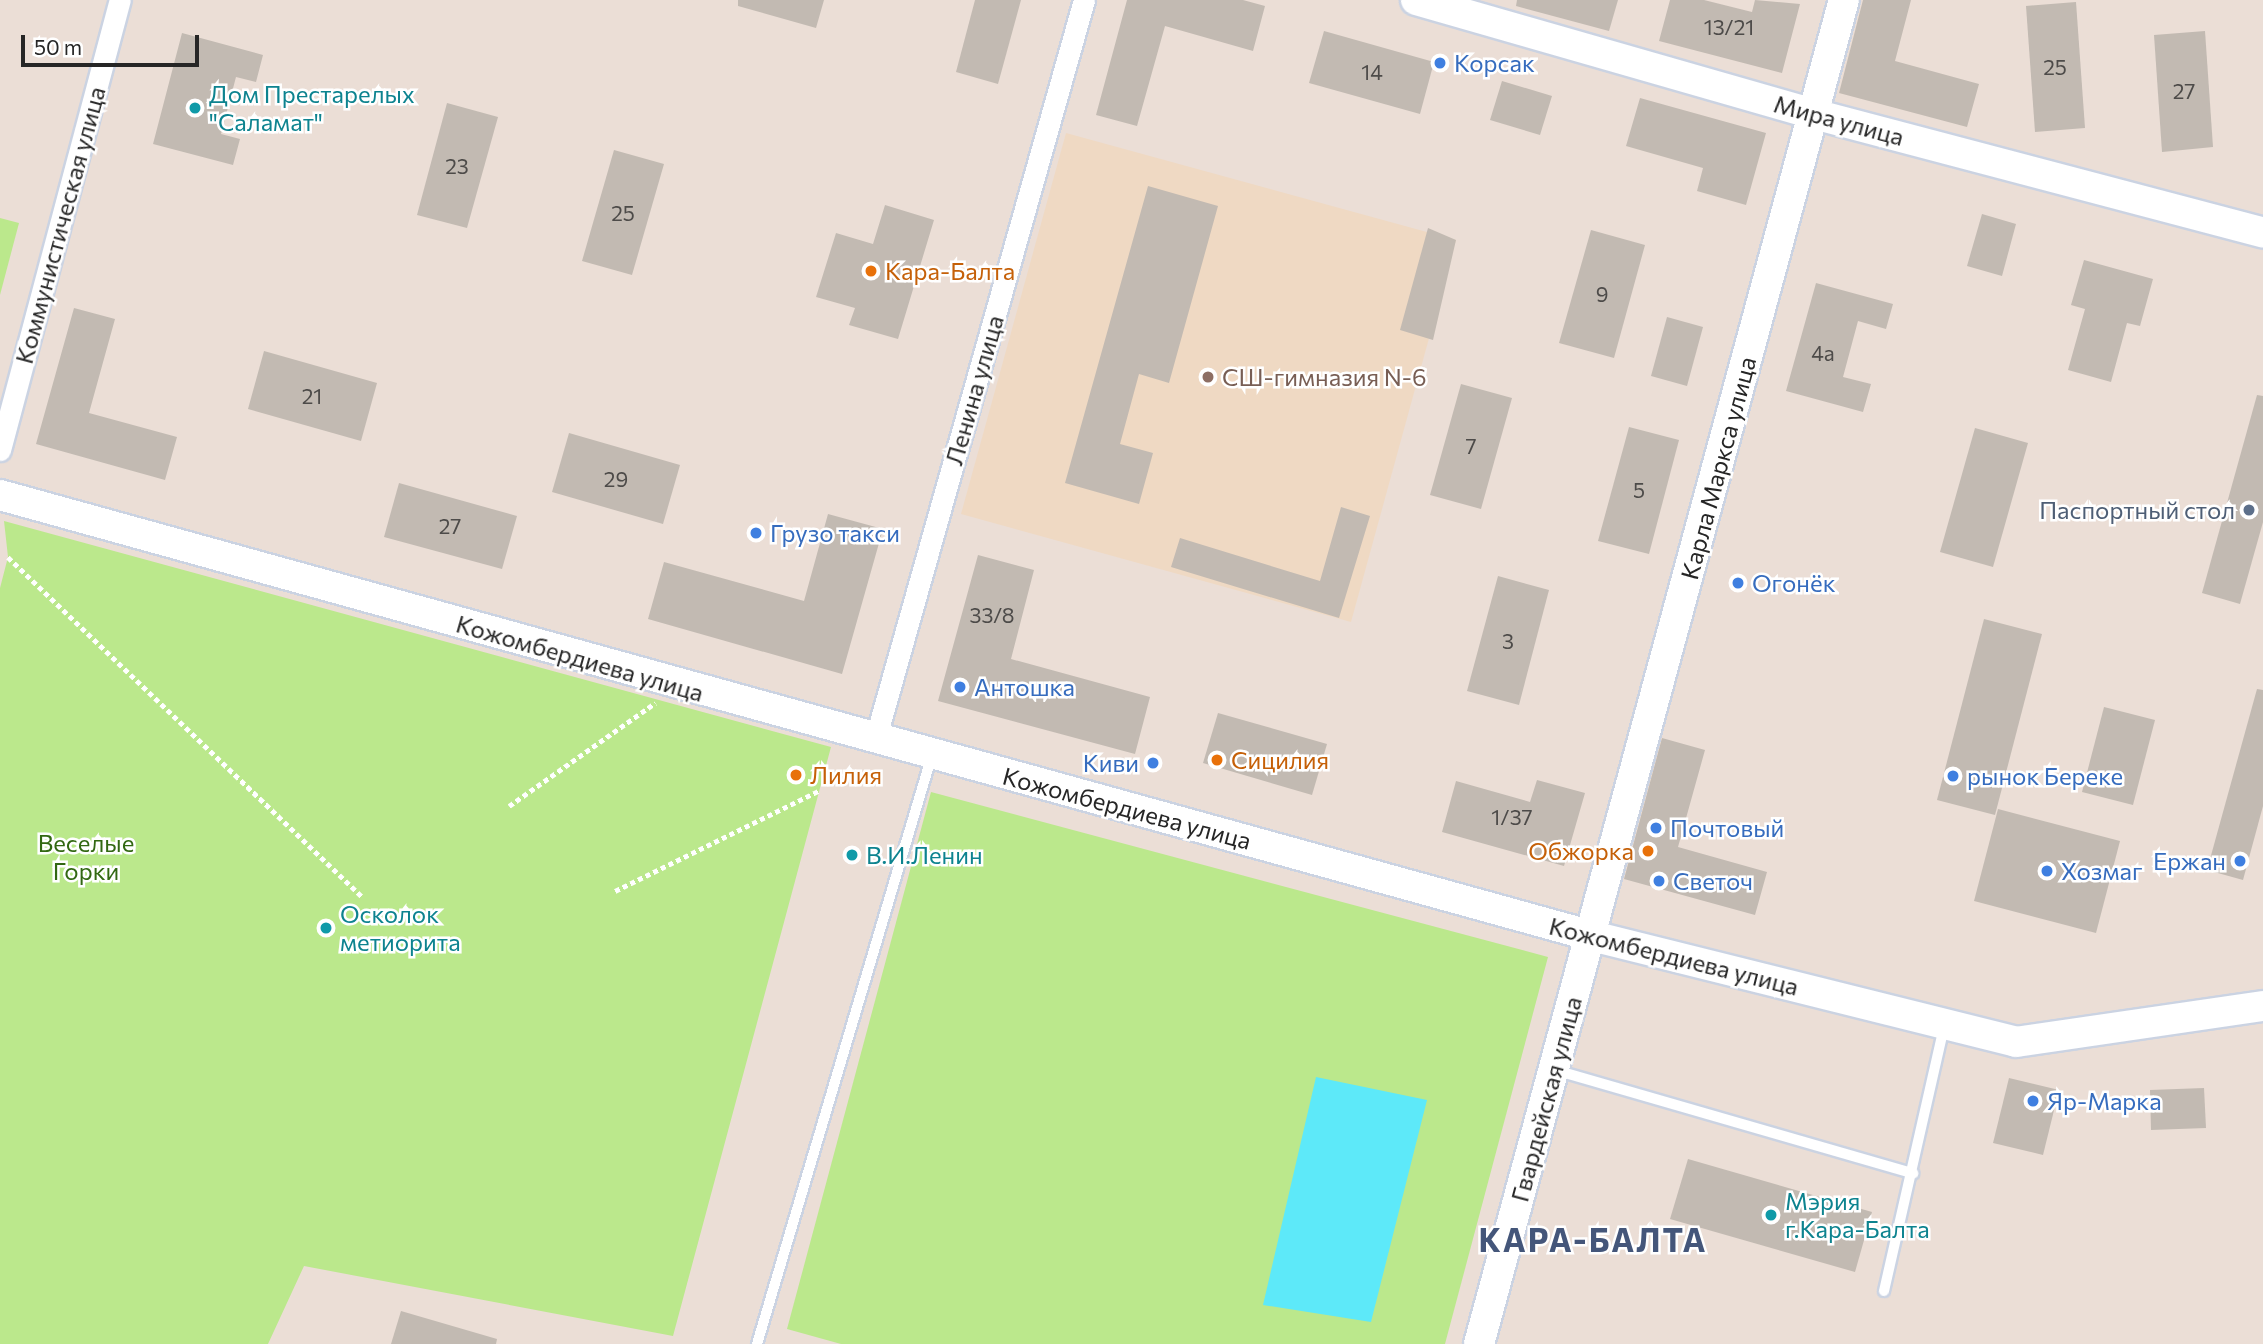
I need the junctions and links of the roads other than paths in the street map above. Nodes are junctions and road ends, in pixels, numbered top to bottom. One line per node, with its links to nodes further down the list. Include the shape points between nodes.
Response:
1 (120, 0): 7 (street, Коммунистическая улица)
2 (1084, 0): 9 (street, Ленина улица)
3 (1416, 0): 5 (street, Мира улица)
4 (1844, 0): 5 (street, Карла Маркса улица)
5 (1814, 114): 6 (street, Мира улица); 11 (street, Карла Маркса улица)
6 (2263, 233)
7 (0, 450)
8 (0, 495): 9 (street, Кожомбердиева улица)
9 (875, 740): 10 (street, Кожомбердиева улица)
10 (932, 755): 11 (street, Кожомбердиева улица); 17 (lane)
11 (1592, 936): 13 (street, Кожомбердиева улица); 14 (street, Гвардейская улица)
12 (2263, 1006): 13 (street, Кожомбердиева улица, via 2016,1042)
13 (1945, 1024): 15 (lane)
14 (1555, 1070): 15 (lane); 18 (street, Гвардейская улица)
15 (1913, 1173): 16 (lane)
16 (1884, 1291)
17 (757, 1344)
18 (1479, 1344)

